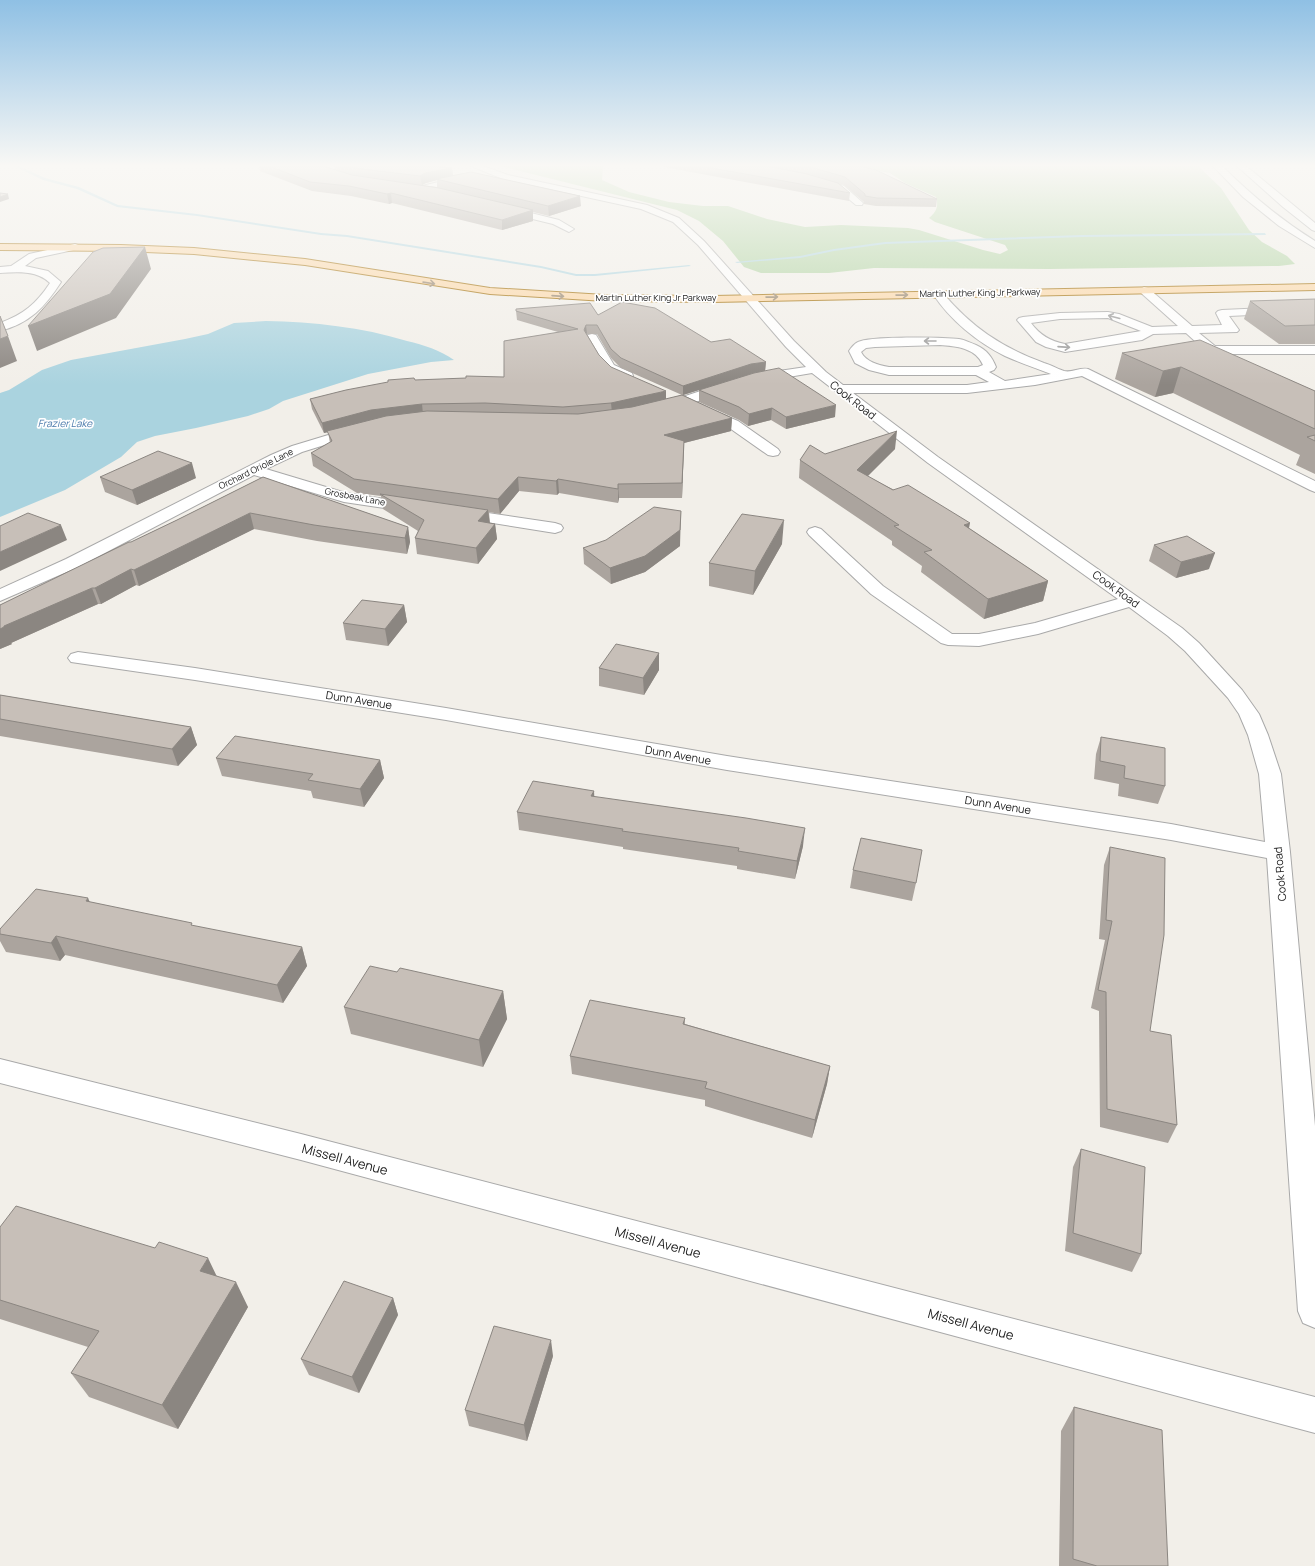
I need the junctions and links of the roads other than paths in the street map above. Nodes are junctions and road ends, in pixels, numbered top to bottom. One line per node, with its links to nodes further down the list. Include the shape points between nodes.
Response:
1 (118, 239): 9 (main road, via 242,246)
2 (697, 239): 19 (street, Cook Road)
3 (1306, 239): 4 (street)
4 (1315, 245)
5 (18, 246): 6 (main road, Martin Luther King Jr Parkway); 7 (main road, Martin Luther King Jr Parkway); 8 (street, via 30,250)
6 (0, 247)
7 (75, 247): 8 (street); 19 (main road, Martin Luther King Jr Parkway, one-way to 19, via 158,249 257,257 333,266 457,287 530,294 636,299)
8 (33, 256): 11 (street)
9 (336, 256)
10 (0, 270): 11 (street)
11 (13, 270): 22 (street, via 48,274 56,282 45,299 24,318)
12 (461, 276): 14 (main road)
13 (1315, 277): 17 (main road, Martin Luther King Jr Parkway)
14 (476, 278)
15 (499, 281): 19 (main road, Martin Luther King Jr Parkway, via 594,288)
16 (1026, 282): 19 (main road, Martin Luther King Jr Parkway)
17 (1143, 285): 18 (main road, Martin Luther King Jr Parkway); 20 (main road, Martin Luther King Jr Parkway); 23 (street)
18 (1315, 287)
19 (743, 293): 20 (main road, Martin Luther King Jr Parkway, one-way to 20); 32 (street, Cook Road)
20 (938, 294): 29 (street, via 962,321)
21 (1315, 309): 25 (street, via 1222,313)
22 (0, 327)
23 (1188, 329): 24 (street); 25 (street); 30 (street, via 1212,350)
24 (1150, 331): 27 (street, one-way to 24, via 1055,346 1075,347 1142,336); 27 (street, one-way to 27, via 1108,315 1023,320)
25 (1238, 334): 30 (street)
26 (592, 338): 35 (street, via 609,367)
27 (1036, 338): 29 (street)
28 (959, 343): 29 (street); 33 (street, via 973,348 986,357 990,367); 33 (street, one-way to 33, via 875,343 862,345 855,351 859,360 889,371)
29 (992, 343): 34 (street)
30 (1256, 350): 31 (street)
31 (1315, 350)
32 (815, 369): 37 (street, Cook Road); 39 (street, via 751,379)
33 (979, 371): 36 (street)
34 (1063, 375): 36 (street); 44 (street, via 1084,372)
35 (636, 381)
36 (1003, 385): 37 (street, via 967,389)
37 (840, 389): 50 (street, Cook Road, via 933,460)
38 (663, 393): 39 (street)
39 (683, 402): 40 (street); 42 (street, via 733,424)
40 (650, 412)
41 (373, 426): 43 (street, Orchard Oriole Lane, via 297,449)
42 (773, 452)
43 (253, 470): 45 (street, Grosbeak Lane, via 344,497); 49 (street, Orchard Oriole Lane, via 79,560)
44 (1315, 487)
45 (427, 509)
46 (450, 513): 47 (street)
47 (554, 528)
48 (814, 532): 50 (street, via 878,590 948,639 979,640 1038,628)
49 (0, 596)
50 (1132, 601): 52 (street, Cook Road, via 1192,647 1235,694 1248,714 1258,734 1270,774)
51 (78, 658): 52 (street, Dunn Avenue, via 438,713 727,763 1171,832)
52 (1278, 852): 54 (street, Cook Road)
53 (0, 1071): 55 (street, Missell Avenue, via 308,1149)
54 (1315, 1311)
55 (1315, 1415)

